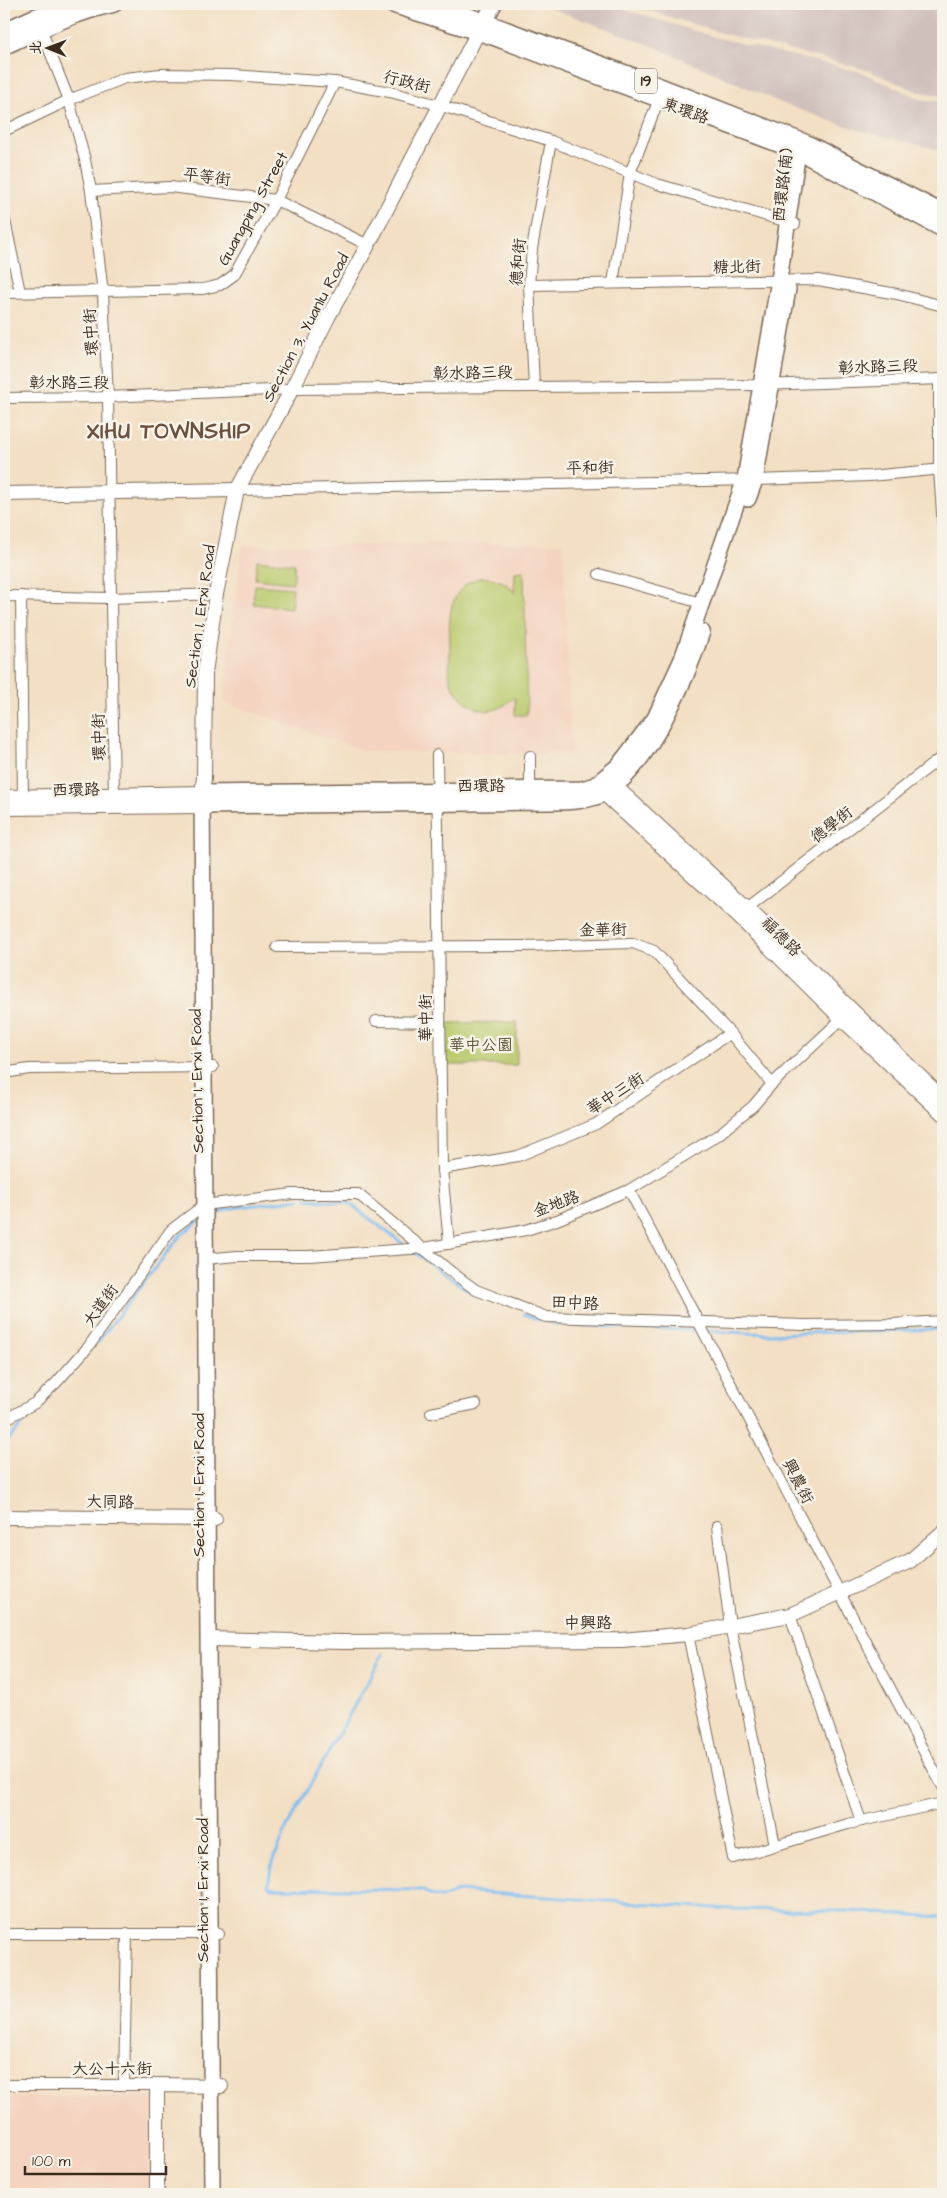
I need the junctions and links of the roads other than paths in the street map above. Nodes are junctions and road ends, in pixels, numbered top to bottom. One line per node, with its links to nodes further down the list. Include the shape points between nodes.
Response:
1 (74, 4): 6 (main road)
2 (113, 4): 6 (main road)
3 (391, 4): 7 (main road, 東環路 / 19)
4 (435, 4): 7 (main road, 東環路 / 19)
5 (494, 4): 7 (main road)
6 (38, 23): 8 (main road); 9 (main road); 12 (street, 環中街)
7 (481, 26): 11 (main road, 東環路 / 19, via 626,86); 13 (street, Section 3, Yuanlu Road)
8 (4, 31)
9 (4, 46)
10 (335, 82): 12 (street, 行政街, via 161,74 125,78); 13 (street, 行政街); 19 (street, Guangping Street)
11 (661, 94): 16 (main road, 東環路 / 19); 17 (street)
12 (69, 100): 14 (street, 行政街); 18 (street, 環中街)
13 (439, 105): 15 (street, 行政街); 24 (street, Section 3, Yuanlu Road)
14 (4, 131)
15 (551, 141): 17 (street, 行政街); 27 (street, 德和街, via 532,248)
16 (804, 150): 20 (main road, 東環路 / 19); 22 (main road, 西環路(南)); 23 (main road, 東環路 / 19)
17 (630, 173): 22 (street, 行政街); 26 (street)
18 (91, 191): 19 (street, 平等街, via 170,187); 30 (street, 環中街)
19 (276, 200): 24 (street, 平等街); 30 (street, Guangping Street, via 234,275 220,285 203,290)
20 (943, 214)
21 (4, 216): 28 (street)
22 (791, 223): 25 (main road, 西環路(南))
23 (943, 229)
24 (368, 245): 35 (street, Section 3, Yuanlu Road)
25 (784, 280): 26 (street, 糖北街); 31 (street, 糖北街, via 818,280); 33 (main road, 西環路(南))
26 (613, 283): 27 (street, 糖北街)
27 (529, 285): 34 (street, 德和街)
28 (20, 292): 29 (street, Guangping Street); 30 (street, Guangping Street)
29 (4, 293)
30 (103, 293): 36 (street, 環中街)
31 (943, 306)
32 (941, 379): 33 (street, 彰水路三段); 38 (street)
33 (766, 384): 34 (street, 彰水路三段); 39 (main road, 西環路(南))
34 (534, 386): 35 (street, 彰水路三段)
35 (292, 389): 36 (street, 彰水路三段); 40 (street, Section 3, Yuanlu Road)
36 (108, 397): 37 (street, 彰水路三段); 41 (street, 環中街)
37 (4, 398)
38 (941, 470): 39 (street, 平和街); 43 (street)
39 (750, 480): 40 (street, 平和街); 49 (main road, 西環路); 53 (main road, 西環路, via 692,665 662,726 628,774)
40 (237, 490): 41 (street); 45 (street, Section 1, Erxi Road)
41 (109, 493): 42 (street); 48 (street, 環中街)
42 (4, 494)
43 (943, 526)
44 (599, 574): 49 (street)
45 (216, 594): 48 (street); 57 (street, Section 1, Erxi Road, via 204,674)
46 (4, 596): 47 (street)
47 (21, 596): 48 (street); 59 (street)
48 (111, 598): 58 (street, 環中街)
49 (701, 603): 53 (main road, 西環路, via 682,659 655,718)
50 (437, 755): 56 (street, 華中街)
51 (530, 756): 54 (street)
52 (943, 756): 61 (street, 德學街)
53 (605, 785): 54 (main road, 西環路); 56 (main road, 西環路, via 590,799 572,802); 61 (street, 福德路)
54 (530, 791): 56 (main road, 西環路)
55 (4, 797): 59 (street, 西環路)
56 (438, 797): 57 (main road, 西環路); 63 (street, 華中街)
57 (206, 800): 58 (street, 西環路); 68 (main road, Section 1, Erxi Road)
58 (114, 801): 59 (street, 西環路)
59 (23, 802): 60 (street, 西環路)
60 (4, 808)
61 (742, 912): 64 (street, 福德路)
62 (277, 947): 63 (street, 金華街)
63 (440, 947): 66 (street, 華中街); 67 (street, 金華街, via 634,943 654,951)
64 (846, 1014): 70 (street, 金地路); 71 (street, 福德路); 72 (street, 福德路)
65 (376, 1022): 66 (street)
66 (440, 1022): 73 (street, 華中街)
67 (730, 1033): 70 (street); 73 (street, 華中三街, via 596,1124 518,1156)
68 (208, 1067): 69 (street, via 29,1069); 75 (main road, Section 1, Erxi Road)
69 (4, 1073)
70 (772, 1084): 74 (street, 金地路, via 753,1106 718,1135)
71 (943, 1099)
72 (943, 1114)
73 (442, 1169): 76 (street, 華中街)
74 (628, 1190): 76 (street, 金地路, via 526,1230); 80 (street, 興農街)
75 (209, 1213): 77 (street, 田中路, via 293,1194 358,1194); 78 (main road, Section 1, Erxi Road); 83 (street, 大道街, via 171,1230 89,1346 35,1403)
76 (449, 1244): 77 (street, 金地路)
77 (424, 1248): 78 (street, 金地路, via 310,1256); 80 (street, 田中路, via 476,1290 546,1317)
78 (210, 1258): 85 (main road, Section 1, Erxi Road)
79 (943, 1321): 80 (street, 田中路, via 805,1325)
80 (699, 1322): 88 (street, 興農街)
81 (476, 1404): 82 (street)
82 (431, 1413)
83 (4, 1420)
84 (4, 1517): 85 (street, 大同路)
85 (211, 1519): 92 (main road, Section 1, Erxi Road)
86 (717, 1526): 90 (street)
87 (943, 1532): 88 (street, 中興路, via 910,1561)
88 (839, 1594): 89 (street, 中興路); 93 (street, 興農街)
89 (790, 1616): 90 (street, 中興路); 95 (street)
90 (730, 1626): 91 (street, 中興路); 96 (street)
91 (688, 1634): 92 (street, 中興路, via 622,1640 343,1642); 96 (street, via 733,1858)
92 (213, 1639): 99 (main road, Section 1, Erxi Road)
93 (943, 1787)
94 (943, 1803): 95 (street)
95 (861, 1821): 96 (street)
96 (775, 1845)
97 (127, 1933): 98 (street); 99 (street); 101 (street)
98 (4, 1934)
99 (214, 1934): 103 (main road, Section 1, Erxi Road)
100 (4, 2085): 101 (street, 大公十六街)
101 (124, 2085): 102 (street, 大公十六街)
102 (157, 2085): 103 (street, 大公十六街); 104 (street)
103 (216, 2086): 105 (main road, Section 1, Erxi Road); 106 (main road, Section 1, Erxi Road)
104 (157, 2194)
105 (212, 2194)
106 (220, 2194)

